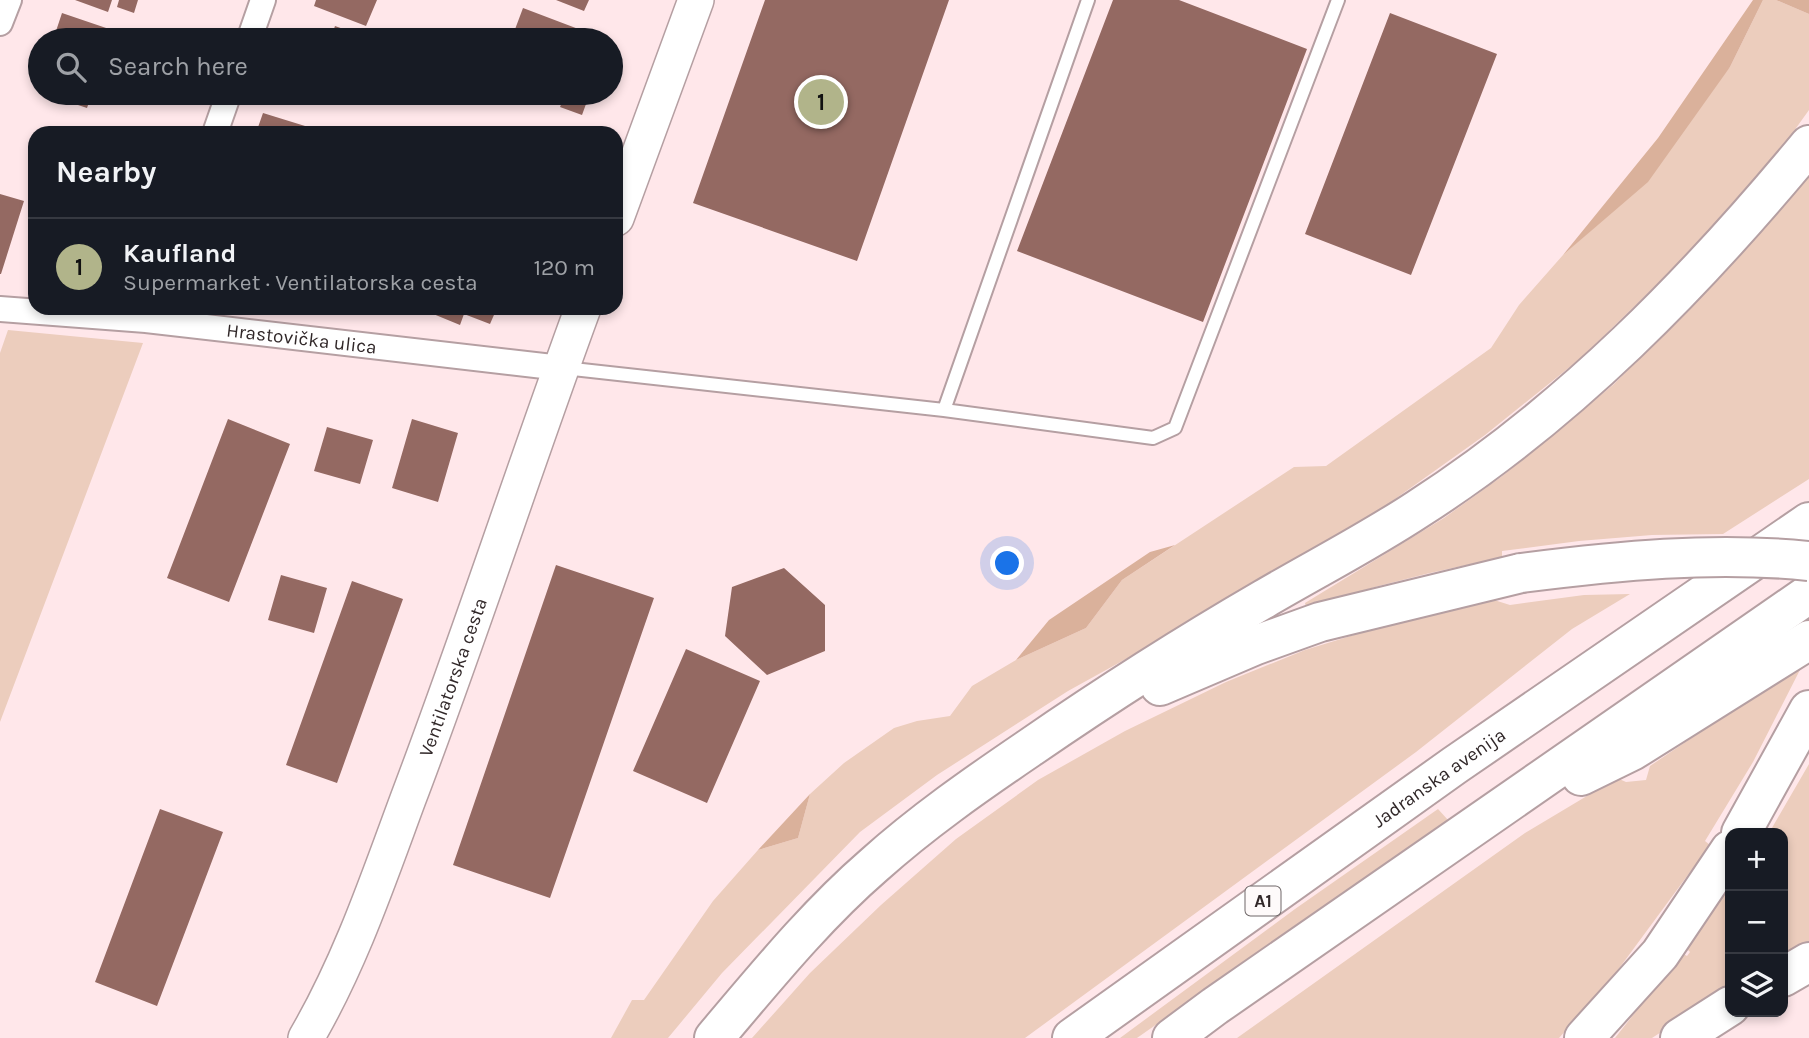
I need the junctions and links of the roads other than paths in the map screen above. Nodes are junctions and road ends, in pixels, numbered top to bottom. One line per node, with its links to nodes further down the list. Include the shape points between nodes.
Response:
1 (9, 0): 6 (street)
2 (264, 0): 7 (street)
3 (696, 0): 11 (main road)
4 (1088, 0): 17 (lane)
5 (1338, 0): 17 (lane, via 1175,428 1153,438)
6 (0, 23)
7 (254, 28)
8 (225, 105): 9 (street)
9 (217, 126)
10 (1809, 145): 25 (highway, via 1753,213 1650,323 1576,391 1498,453 1419,509 1108,694)
11 (623, 199)
12 (0, 309): 13 (street, Hrastovička ulica)
13 (28, 310)
14 (156, 315): 16 (street, Hrastovička ulica)
15 (580, 315): 16 (main road, Ventilatorska cesta)
16 (561, 368): 17 (lane); 32 (main road, Ventilatorska cesta, via 450,689 375,887 327,1003)
17 (944, 410)
18 (1809, 494): 24 (highway, via 1534,681)
19 (1809, 522): 24 (highway, Jadranska avenija / A1)
20 (1809, 561): 25 (highway, bridge, via 1708,556 1521,573 1320,622 1182,676 1099,716)
21 (1809, 594): 26 (highway)
22 (1809, 640): 26 (highway, via 1632,751)
23 (1809, 710): 27 (highway)
24 (1455, 765): 34 (highway, Jadranska avenija / A1)
25 (962, 794): 33 (highway, via 873,866 786,953)
26 (1505, 806): 35 (highway)
27 (1744, 828)
28 (1725, 857): 36 (highway, via 1660,954)
29 (1809, 962): 30 (highway)
30 (1788, 974)
31 (1725, 1009): 37 (highway)
32 (306, 1038)
33 (714, 1038)
34 (1072, 1038)
35 (1172, 1038)
36 (1584, 1038)
37 (1680, 1038)

